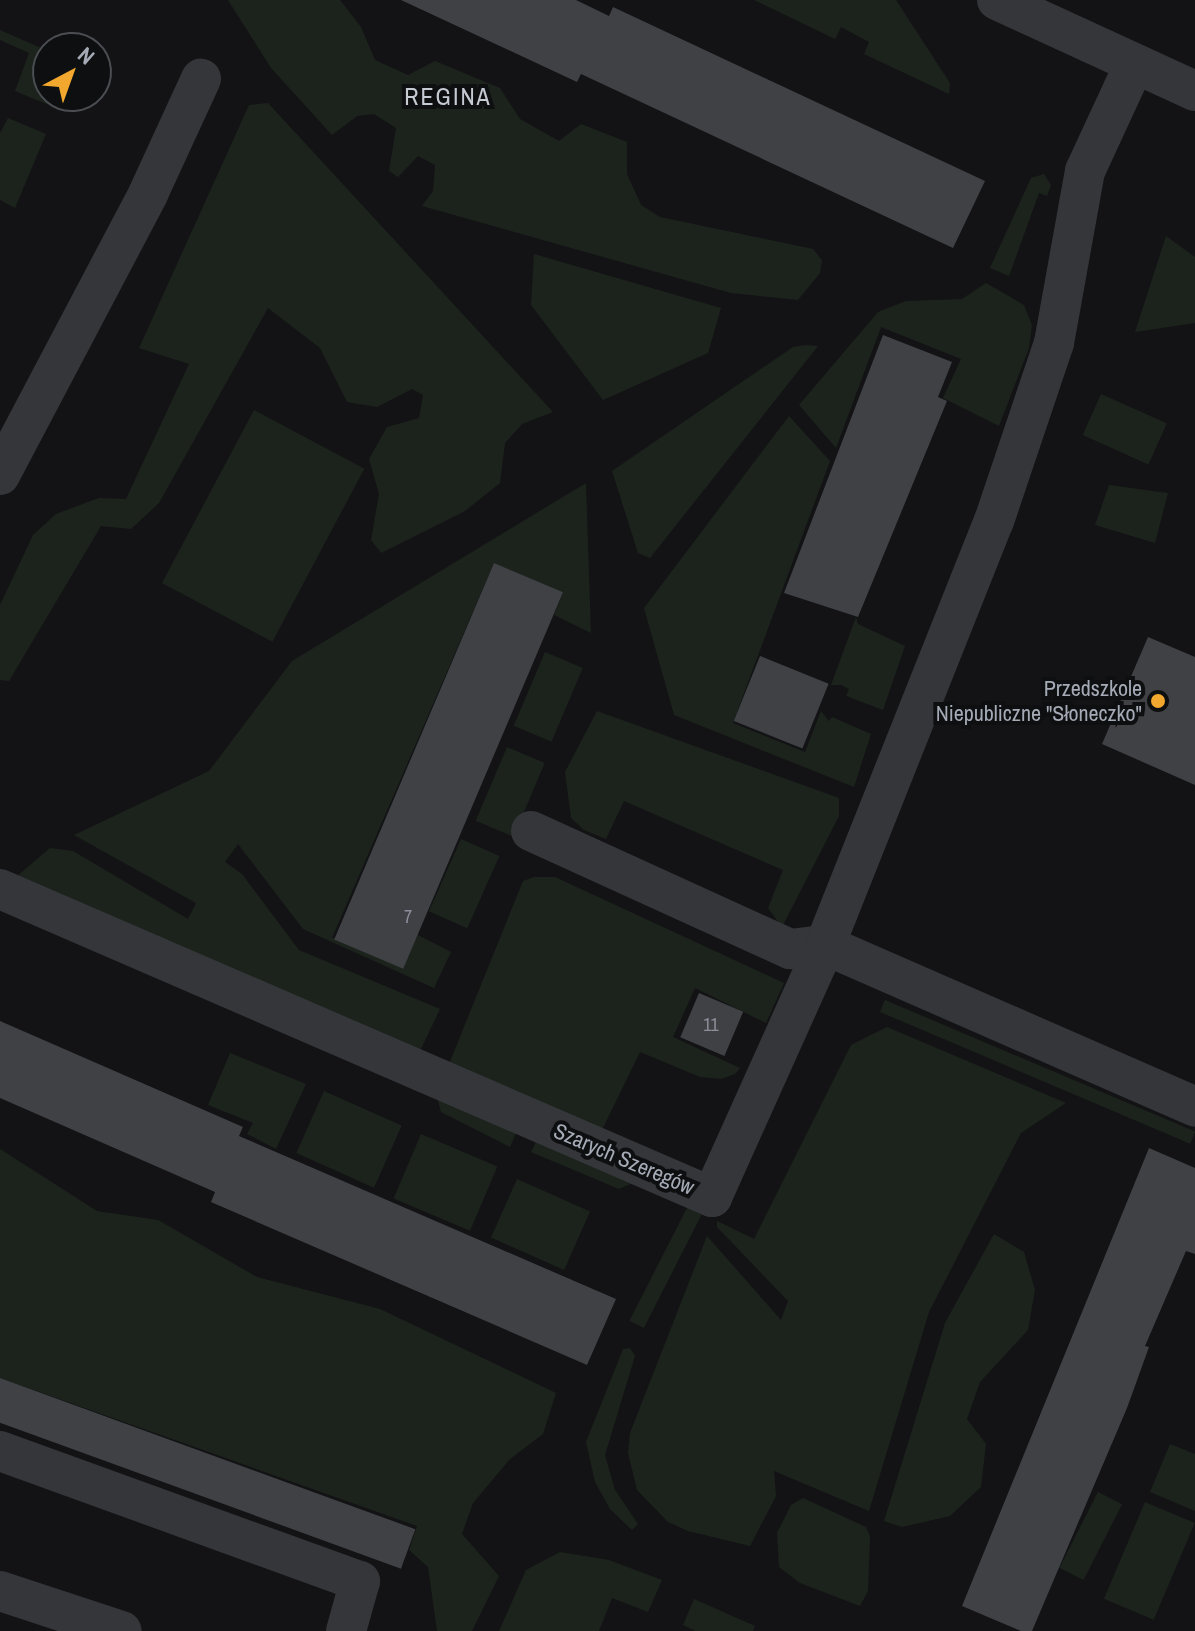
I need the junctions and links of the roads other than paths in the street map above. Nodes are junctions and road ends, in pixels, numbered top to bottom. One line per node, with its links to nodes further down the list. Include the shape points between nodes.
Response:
1 (997, 0): 2 (street)
2 (1134, 65): 4 (street); 8 (street, via 1085,171 1054,343 994,521)
3 (201, 79): 5 (street, via 148,194)
4 (1195, 91)
5 (0, 475)
6 (531, 831): 8 (street, via 790,949)
7 (0, 889): 8 (street, Szarych Szeregów, via 712,1197)
8 (825, 945): 9 (street)
9 (1195, 1107)
10 (0, 1451): 13 (street, via 360,1581)
11 (0, 1591): 12 (street)
12 (122, 1631)
13 (346, 1631)

